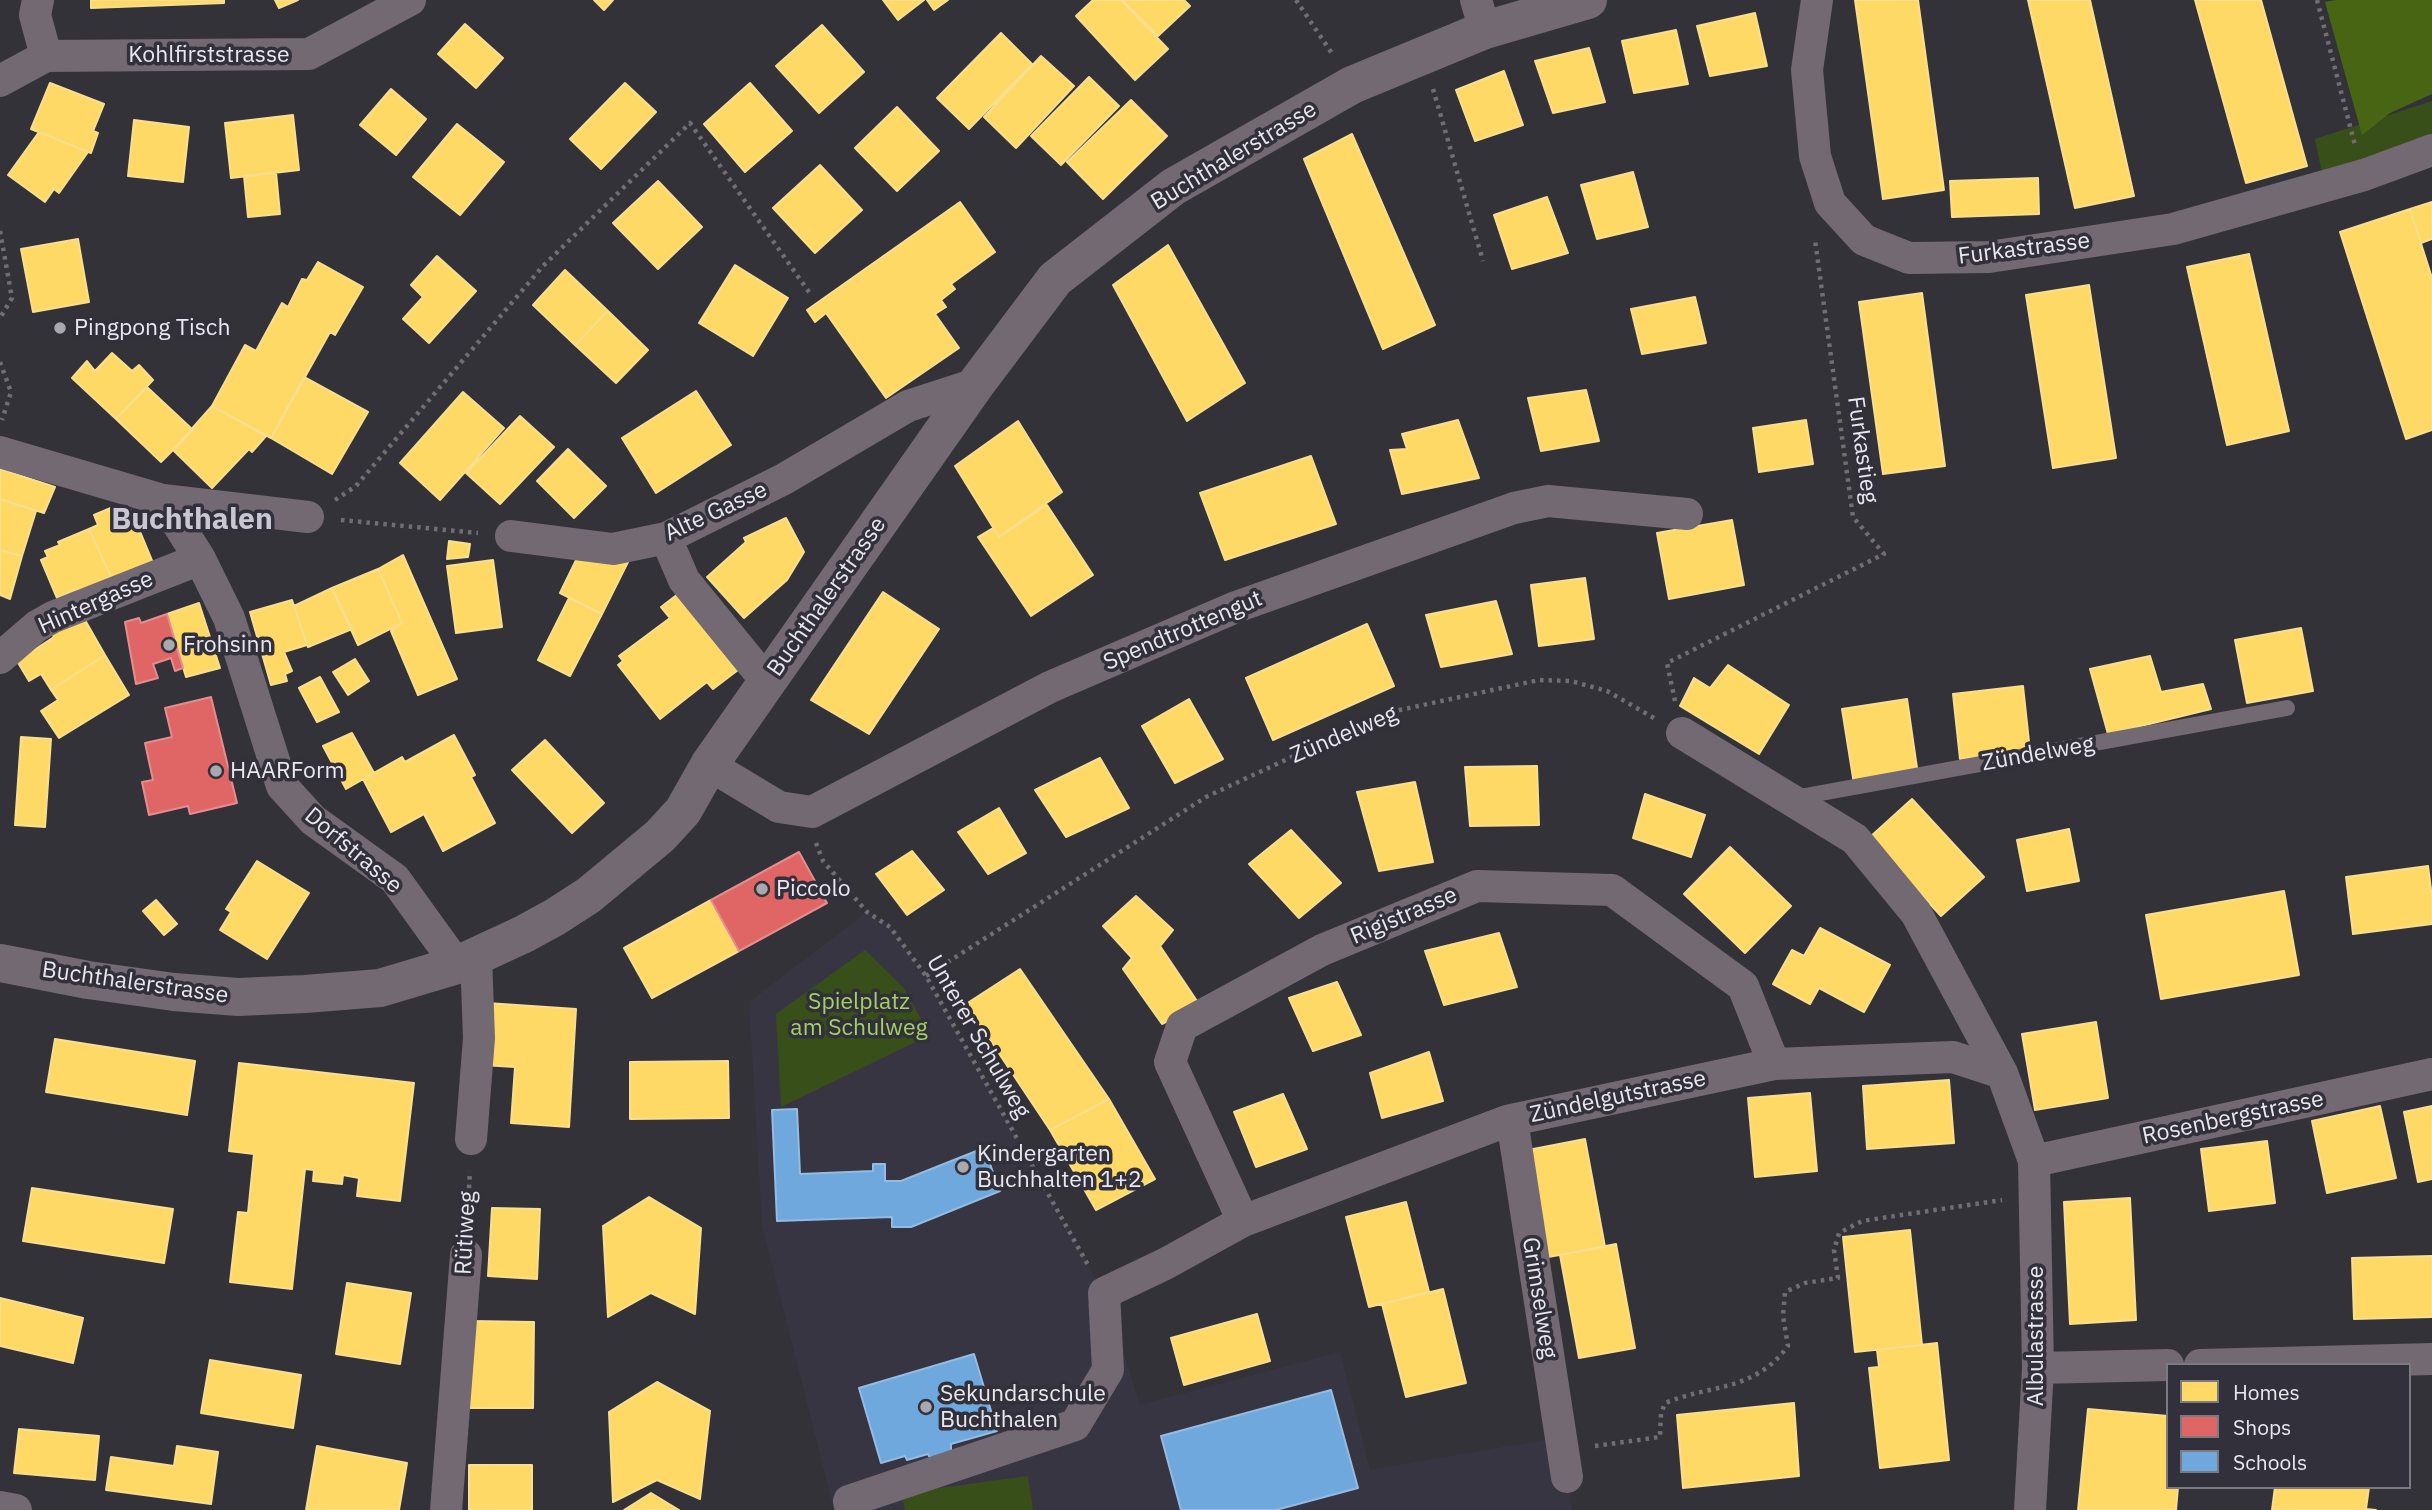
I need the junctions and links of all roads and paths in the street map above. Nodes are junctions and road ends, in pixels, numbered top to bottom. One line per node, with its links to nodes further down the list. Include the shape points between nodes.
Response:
1 (38, 0): 9 (street, via 35,15)
2 (410, 0): 9 (street, Kohlfirststrasse, via 309,54)
3 (1296, 0): 11 (path)
4 (1588, 0): 7 (street, Buchthalerstrasse)
5 (1817, 0): 14 (street, Furkastrasse, via 1807,71 1815,156)
6 (2317, 0): 13 (path)
7 (1480, 15): 8 (street, Buchthalerstrasse)
8 (1424, 55): 11 (street, Buchthalerstrasse); 16 (path)
9 (46, 56): 10 (street, Kohlfirststrasse)
10 (0, 81)
11 (1352, 85): 20 (street, Buchthalerstrasse, via 1173,187 1055,279)
12 (2432, 150): 13 (street, Furkastrasse)
13 (2364, 175): 14 (street, Furkastrasse, via 2173,229 1989,257 1909,258 1864,240)
14 (1830, 203): 32 (path, Furkastieg, via 1812,218 1853,517 1884,554 1667,663)
15 (0, 231): 18 (path, via 12,298)
16 (1483, 261)
17 (811, 295): 25 (path, via 690,123 543,266 356,486)
18 (0, 318)
19 (0, 362): 21 (path, via 11,392)
20 (976, 384): 27 (street, Alte Gasse, via 908,406 784,479); 30 (street, Buchthalerstrasse)
21 (0, 428)
22 (0, 452): 23 (street)
23 (163, 500): 25 (street); 28 (street, Dorfstrasse)
24 (1687, 514): 35 (street, Spendtrottengut, via 1548,501 1514,508 1236,607 1062,681)
25 (308, 517): 26 (path)
26 (511, 536): 27 (street, Alte Gasse, via 613,549)
27 (666, 538): 30 (street, via 684,580)
28 (200, 559): 29 (street, Hintergasse, via 53,617); 36 (street, Dorfstrasse, via 229,618 282,786 313,820 395,880)
29 (0, 658)
30 (767, 682): 33 (street, Buchthalerstrasse)
31 (2287, 708): 34 (lane, Zündelweg)
32 (1682, 733): 34 (street); 38 (path, Zündelweg, via 1607,691 1571,681 1538,680 1386,713 1206,797)
33 (709, 765): 35 (street, via 779,807); 36 (street, Buchthalerstrasse, via 682,811 660,836 589,895 524,934)
34 (1788, 800): 40 (street, via 1855,839 1916,913)
35 (812, 812): 38 (path, Unterer Schulweg, via 813,833 823,861 867,912 890,928)
36 (466, 961): 37 (street, Buchthalerstrasse, via 380,988 238,997 174,992); 43 (street, via 480,1038)
37 (0, 963)
38 (926, 976): 48 (path, Unterer Schulweg)
39 (1774, 1064): 40 (street, Zündelgutstrasse, via 1952,1057); 42 (street, Zündelgutstrasse); 46 (street, Rigistrasse, via 1743,986 1612,890 1477,886 1322,950 1182,1026 1170,1062)
40 (2002, 1073): 44 (street)
41 (2432, 1074): 44 (street, Rosenbergstrasse)
42 (1512, 1120): 46 (street, Zündelgutstrasse); 53 (street, Grimselweg)
43 (471, 1139): 47 (path, Rütiweg)
44 (2034, 1161): 45 (street, Albulastrasse)
45 (2035, 1195): 52 (street, Albulastrasse); 53 (path, via 1862,1221 1839,1233 1835,1250 1838,1278 1805,1283 1785,1292 1788,1346 1781,1356 1752,1378 1665,1403 1660,1437)
46 (1243, 1221): 48 (street, Zündelgutstrasse)
47 (466, 1255): 56 (street, Rütiweg)
48 (1104, 1293): 57 (street, via 1108,1370 1075,1425 849,1501)
49 (2432, 1359): 50 (street)
50 (2277, 1363)
51 (2166, 1366): 52 (street)
52 (2038, 1368): 58 (street, Albulastrasse)
53 (1565, 1464)
54 (0, 1507): 55 (street)
55 (16, 1510)
56 (446, 1510)
57 (851, 1510)
58 (2030, 1510)

